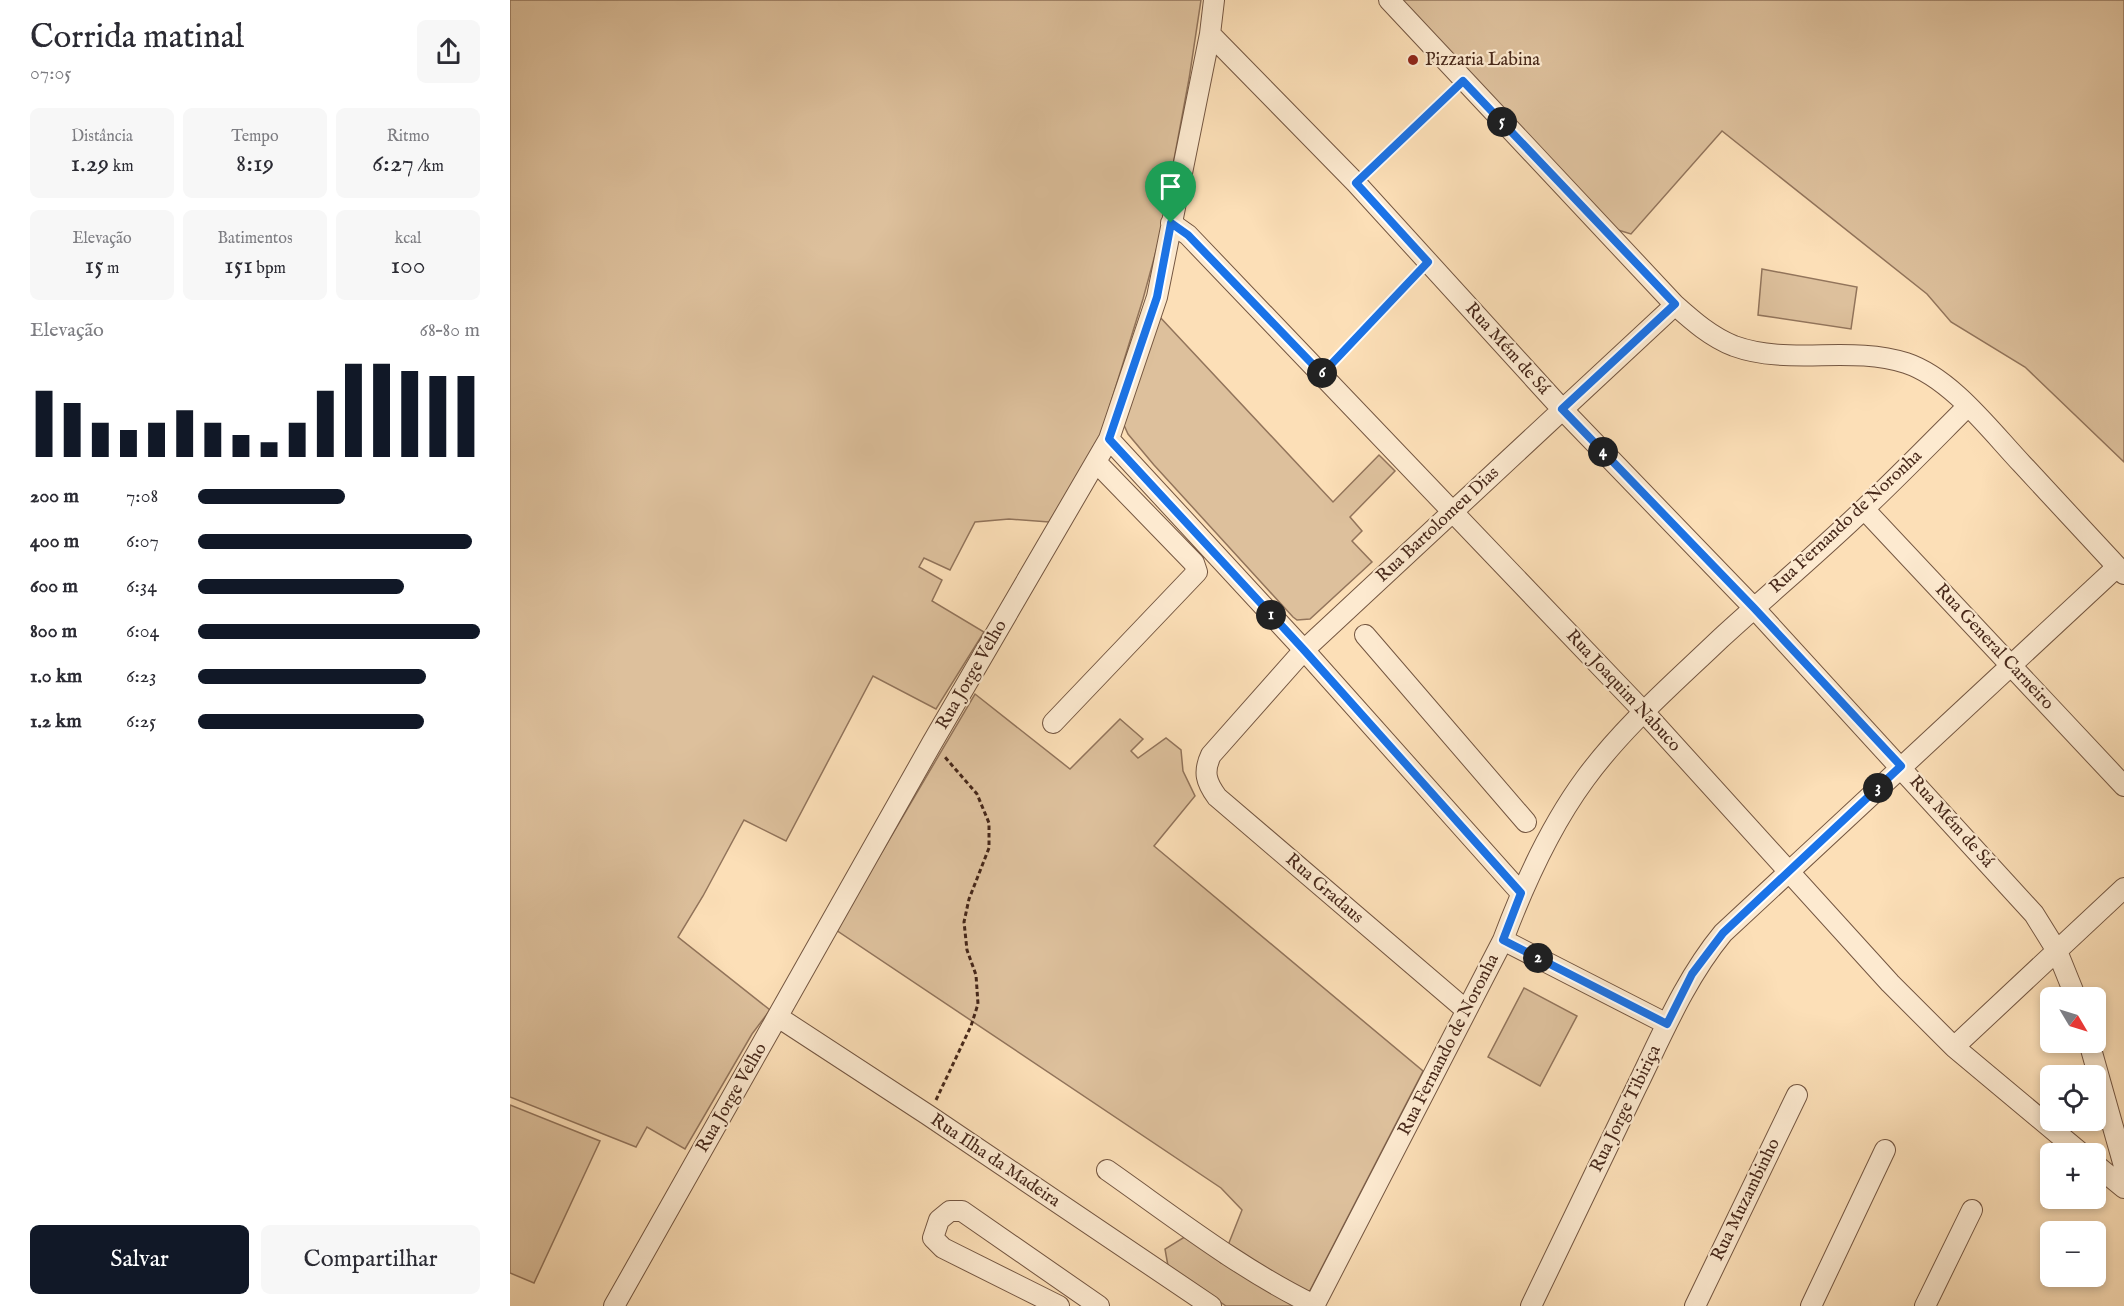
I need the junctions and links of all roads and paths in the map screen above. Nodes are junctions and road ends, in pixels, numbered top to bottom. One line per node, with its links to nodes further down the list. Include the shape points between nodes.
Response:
1 (1214, 0): 3 (street, Rua Jorge Velho)
2 (1389, 0): 4 (street)
3 (1210, 34): 5 (street, Rua Mém de Sá); 6 (street, Rua Jorge Velho)
4 (1463, 81): 5 (path); 8 (street)
5 (1356, 183): 7 (street, Rua Mém de Sá)
6 (1171, 223): 9 (street, Rua Joaquim Nabuco, via 1188,235); 12 (street, Rua Jorge Velho, via 1157,297)
7 (1428, 262): 9 (path); 11 (street, Rua Mém de Sá)
8 (1675, 304): 10 (street, via 1704,330 1753,352 1876,357 1906,363); 11 (street, Rua Bartolomeu Dias)
9 (1322, 374): 15 (street, Rua Joaquim Nabuco)
10 (1968, 406): 14 (street, Rua Fernando de Noronha); 16 (street)
11 (1562, 409): 15 (street, Rua Bartolomeu Dias); 17 (street, Rua Mém de Sá)
12 (1109, 439): 13 (street, Rua Jorge Velho); 19 (street)
13 (1096, 462): 22 (street, via 1194,563 1197,572); 23 (street, Rua Jorge Velho)
14 (1864, 509): 17 (street, Rua Fernando de Noronha); 20 (street, Rua General Carneiro)
15 (1453, 510): 19 (street, Rua Bartolomeu Dias); 21 (street, Rua Joaquim Nabuco)
16 (2121, 571): 20 (street, Rua Jorge Tibiriça)
17 (1754, 608): 21 (street, Rua Fernando de Noronha); 25 (street, Rua Mém de Sá)
18 (1365, 635): 27 (street)
19 (1304, 650): 24 (street, Rua Bartolomeu Dias); 30 (street)
20 (2012, 666): 25 (street, Rua Jorge Tibiriça); 26 (street, Rua General Carneiro)
21 (1644, 712): 28 (street, Rua Joaquim Nabuco); 30 (street, Rua Fernando de Noronha, via 1568,804)
22 (1053, 723)
23 (932, 743): 35 (street, Rua Jorge Velho); 40 (path, via 977,794 989,823 989,848 964,922 978,1004)
24 (1211, 754): 34 (street, Rua Gradaus, via 1206,776 1217,797)
25 (1901, 766): 28 (street, Rua Jorge Tibiriça); 32 (street, Rua Mém de Sá, via 2034,914)
26 (2124, 786)
27 (1527, 822)
28 (1789, 872): 36 (street, Rua Jorge Tibiriça, via 1708,951); 37 (street, Rua Joaquim Nabuco)
29 (2124, 888): 32 (street)
30 (1521, 893): 31 (street, Rua Fernando de Noronha)
31 (1503, 940): 34 (street, Rua Fernando de Noronha); 36 (street)
32 (2057, 951): 33 (street, Rua Mém de Sá); 37 (street)
33 (2072, 987)
34 (1466, 1010): 52 (street, Rua Fernando de Noronha)
35 (778, 1017): 40 (street, Rua Ilha da Madeira); 48 (street, Rua Jorge Velho)
36 (1667, 1024): 53 (street, Rua Jorge Tibiriça)
37 (1954, 1047): 41 (street, Rua Joaquim Nabuco)
38 (2092, 1053): 43 (street)
39 (1797, 1095): 54 (street, Rua Muzambinho)
40 (928, 1115): 51 (street, Rua Ilha da Madeira)
41 (2069, 1143)
42 (1885, 1150): 55 (street)
43 (2124, 1166)
44 (1107, 1170): 52 (street, via 1236,1260)
45 (2106, 1173): 46 (street)
46 (2124, 1188)
47 (1972, 1210): 56 (street)
48 (614, 1306)
49 (1059, 1306): 50 (street, via 943,1248 933,1238 939,1220 950,1211 962,1211)
50 (1099, 1306)
51 (1211, 1306)
52 (1314, 1306)
53 (1531, 1306)
54 (1695, 1306)
55 (1812, 1306)
56 (1925, 1306)

